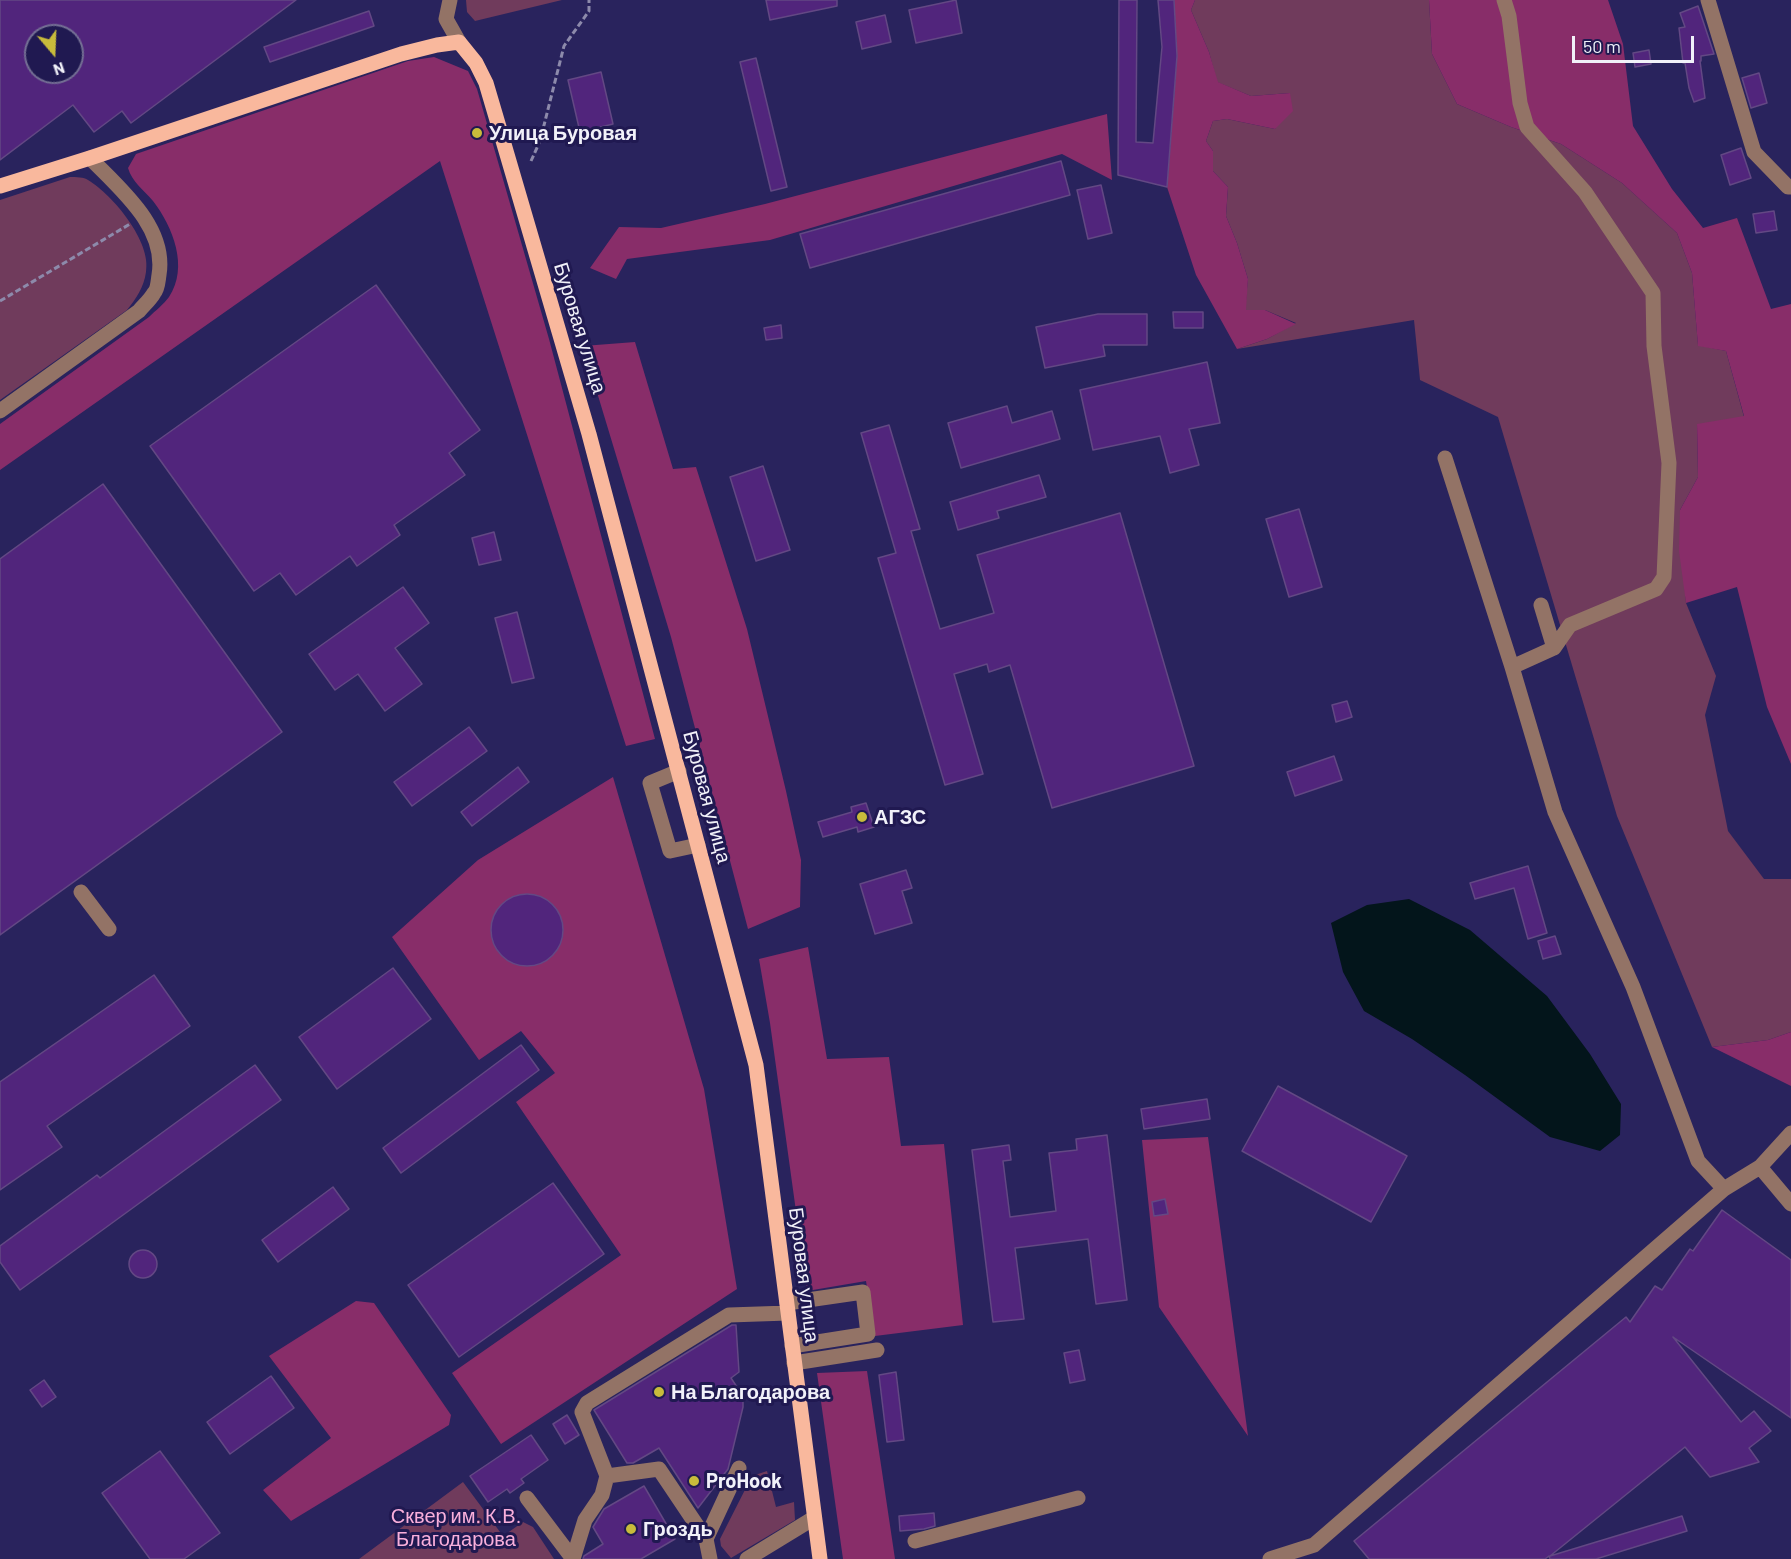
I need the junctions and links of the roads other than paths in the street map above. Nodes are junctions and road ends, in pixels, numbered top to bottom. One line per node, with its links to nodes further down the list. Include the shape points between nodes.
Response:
1 (450, 0): 4 (street, via 446,18)
2 (1504, 0): 11 (street, via 1527,127 1585,192 1653,293 1653,346 1669,463 1664,577 1656,589 1570,625)
3 (1708, 0): 7 (street, via 1754,152)
4 (459, 42): 5 (main road, via 401,54); 13 (main road, Буровая улица, via 486,84 499,127 590,434)
5 (90, 158): 6 (main road); 8 (street, via 144,216 160,266 156,292 139,311)
6 (0, 186)
7 (1791, 187)
8 (0, 411)
9 (1445, 458): 12 (street)
10 (1541, 604): 11 (street)
11 (1554, 648): 12 (street)
12 (1512, 667): 19 (street, via 1555,812 1633,987 1698,1161)
13 (679, 771): 14 (main road, Буровая улица); 14 (street, via 650,783 670,851)
14 (698, 845): 21 (main road, Буровая улица, via 756,1065)
15 (81, 892): 16 (street)
16 (109, 929)
17 (1791, 1133): 18 (street)
18 (1760, 1167): 19 (street); 20 (street)
19 (1724, 1189): 36 (street, via 1314,1545)
20 (1791, 1204)
21 (787, 1308): 22 (main road, Буровая улица); 22 (street, via 863,1292 868,1334); 26 (street, via 729,1315 587,1403 582,1412)
22 (792, 1346): 24 (main road, Буровая улица)
23 (877, 1350): 24 (street)
24 (794, 1363): 29 (main road, Буровая улица)
25 (739, 1468): 30 (street)
26 (608, 1476): 30 (street, via 659,1469); 32 (street, via 602,1495 585,1520)
27 (527, 1498): 32 (street)
28 (1078, 1498): 31 (street)
29 (814, 1518): 34 (street); 35 (main road, Буровая улица)
30 (706, 1539): 33 (street)
31 (915, 1541)
32 (573, 1559)
33 (710, 1559)
34 (747, 1559)
35 (820, 1559)
36 (1270, 1559)

